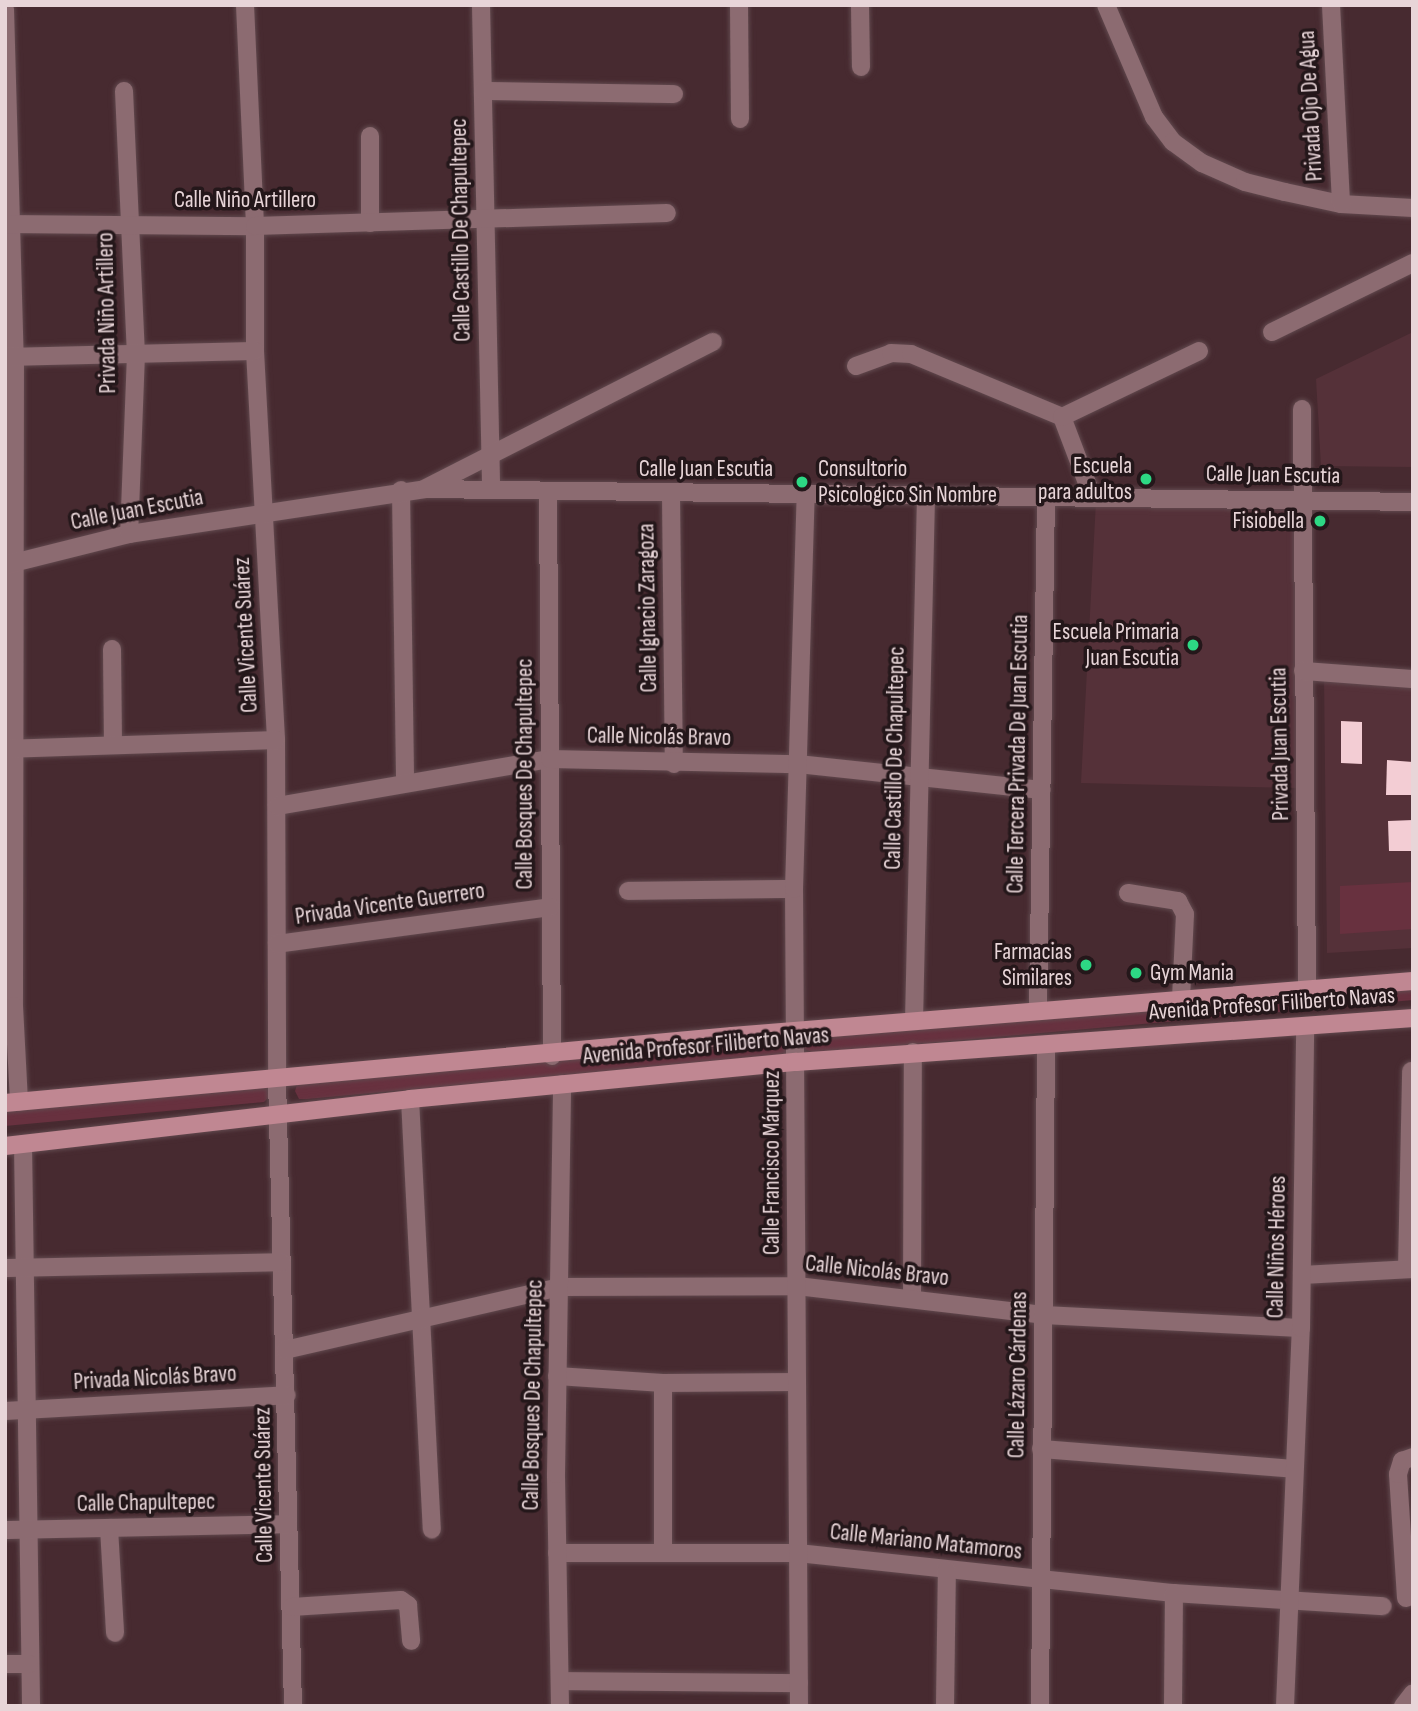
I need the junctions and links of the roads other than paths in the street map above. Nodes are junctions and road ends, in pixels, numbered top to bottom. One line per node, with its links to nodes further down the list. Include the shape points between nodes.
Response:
1 (244, 5): 22 (street, Calle Vicente Suárez)
2 (481, 5): 11 (street, Calle Castillo De Chapultepec)
3 (738, 5): 13 (street)
4 (860, 5): 8 (street)
5 (1105, 5): 15 (street, via 1154,117 1173,142 1220,173)
6 (1331, 5): 15 (street, Privada Ojo De Agua)
7 (5, 9): 9 (street)
8 (861, 67)
9 (7, 68): 20 (street)
10 (124, 91): 21 (street, Privada Niño Artillero)
11 (483, 91): 12 (street); 18 (street, Calle Castillo De Chapultepec)
12 (674, 94)
13 (740, 119)
14 (370, 136): 19 (street)
15 (1340, 204): 16 (street)
16 (1413, 208)
17 (667, 213): 18 (street)
18 (485, 220): 19 (street, Calle Niño Artillero); 34 (street, Calle Castillo De Chapultepec)
19 (370, 223): 22 (street, Calle Niño Artillero)
20 (9, 224): 21 (street, Calle Niño Artillero); 29 (street)
21 (130, 224): 22 (street, Calle Niño Artillero); 28 (street, Privada Niño Artillero)
22 (255, 226): 26 (street, Calle Vicente Suárez)
23 (1413, 263): 24 (street)
24 (1272, 332)
25 (713, 342): 34 (street)
26 (255, 351): 28 (street); 46 (street, Calle Vicente Suárez)
27 (1199, 351): 32 (street)
28 (136, 354): 29 (street); 47 (street, Privada Niño Artillero)
29 (10, 357): 33 (street)
30 (856, 366): 32 (street, via 891,353 911,354)
31 (1302, 409): 44 (street, Privada Juan Escutia)
32 (1062, 418): 42 (street)
33 (10, 441): 48 (street)
34 (490, 454): 35 (street); 37 (street, Calle Castillo De Chapultepec)
35 (425, 489): 36 (street, Calle Juan Escutia); 37 (street, Calle Juan Escutia)
36 (401, 490): 46 (street, Calle Juan Escutia); 59 (street)
37 (491, 490): 38 (street, Calle Juan Escutia)
38 (548, 492): 39 (street, Calle Juan Escutia); 55 (street, Calle Bosques De Chapultepec)
39 (671, 494): 40 (street, Calle Juan Escutia); 56 (street, Calle Ignacio Zaragoza)
40 (806, 494): 41 (street, Calle Juan Escutia); 57 (street, Calle Francisco Márquez)
41 (926, 496): 43 (street, Calle Juan Escutia); 58 (street, Calle Castillo De Chapultepec)
42 (1092, 496): 43 (street, Calle Juan Escutia); 44 (street, Calle Juan Escutia)
43 (1046, 498): 60 (street, Calle Tercera Privada De Juan Escutia)
44 (1303, 499): 45 (street, Calle Juan Escutia); 50 (street, Privada Juan Escutia)
45 (1413, 502)
46 (263, 511): 47 (street, Calle Juan Escutia); 52 (street, Calle Vicente Suárez)
47 (129, 534): 48 (street, Calle Juan Escutia)
48 (10, 564): 54 (street)
49 (112, 649): 53 (street)
50 (1303, 671): 51 (street); 69 (street, Privada Juan Escutia)
51 (1413, 680)
52 (276, 740): 53 (street); 61 (street, Calle Vicente Suárez)
53 (113, 746): 54 (street)
54 (11, 749): 62 (street)
55 (550, 759): 56 (street, Calle Nicolás Bravo); 59 (street, Calle Nicolás Bravo); 66 (street, Calle Bosques De Chapultepec)
56 (674, 764): 57 (street, Calle Nicolás Bravo)
57 (798, 764): 58 (street, Calle Nicolás Bravo); 63 (street, Calle Francisco Márquez)
58 (920, 776): 60 (street, Calle Nicolás Bravo); 74 (street, Calle Castillo De Chapultepec)
59 (405, 781): 61 (street, Calle Nicolás Bravo)
60 (1042, 790): 72 (street, Calle Tercera Privada De Juan Escutia)
61 (277, 806): 67 (street, Calle Vicente Suárez)
62 (11, 880): 71 (street)
63 (794, 889): 64 (street); 76 (street, Calle Francisco Márquez)
64 (628, 891)
65 (1128, 893): 70 (street, via 1178,901 1185,914)
66 (551, 907): 67 (street, Privada Vicente Guerrero); 79 (street, Calle Bosques De Chapultepec)
67 (277, 944): 82 (street, Calle Vicente Suárez)
68 (1413, 981): 69 (main road, Avenida Profesor Filiberto Navas)
69 (1307, 987): 70 (main road, Avenida Profesor Filiberto Navas)
70 (1181, 999): 72 (main road, Avenida Profesor Filiberto Navas)
71 (10, 1006): 85 (street)
72 (1038, 1011): 74 (main road, Avenida Profesor Filiberto Navas)
73 (1413, 1018): 75 (main road, Avenida Profesor Filiberto Navas)
74 (914, 1021): 76 (main road, Avenida Profesor Filiberto Navas)
75 (1305, 1026): 77 (main road, Avenida Profesor Filiberto Navas); 92 (street, Calle Niños Héroes)
76 (796, 1032): 79 (main road, Avenida Profesor Filiberto Navas); 80 (street, Calle Francisco Márquez)
77 (1046, 1046): 78 (main road, Avenida Profesor Filiberto Navas); 96 (street, Calle Lázaro Cárdenas)
78 (913, 1052): 80 (main road, Avenida Profesor Filiberto Navas); 95 (street)
79 (552, 1056): 82 (main road, Avenida Profesor Filiberto Navas)
80 (796, 1062): 83 (main road, Avenida Profesor Filiberto Navas); 93 (street, Calle Francisco Márquez)
81 (1411, 1071): 91 (street)
82 (277, 1079): 85 (main road, Avenida Profesor Filiberto Navas); 86 (street, Calle Vicente Suárez)
83 (562, 1084): 84 (main road, Avenida Profesor Filiberto Navas); 94 (street, Calle Bosques De Chapultepec)
84 (410, 1099): 86 (main road, Avenida Profesor Filiberto Navas); 97 (street)
85 (12, 1102)
86 (279, 1115): 87 (main road, Avenida Profesor Filiberto Navas); 88 (street, Calle Vicente Suárez)
87 (14, 1145): 90 (street)
88 (282, 1262): 90 (street); 99 (street, Calle Vicente Suárez)
89 (5, 1268): 90 (street)
90 (27, 1268): 104 (street)
91 (1410, 1269): 92 (street)
92 (1301, 1275): 98 (street, Calle Niños Héroes)
93 (797, 1286): 94 (street, Calle Nicolás Bravo); 95 (street, Calle Nicolás Bravo); 101 (street, Calle Francisco Márquez)
94 (559, 1287): 97 (street, Calle Nicolás Bravo); 100 (street, Calle Bosques De Chapultepec)
95 (912, 1298): 96 (street, Calle Nicolás Bravo)
96 (1043, 1315): 98 (street, Calle Nicolás Bravo); 106 (street, Calle Lázaro Cárdenas)
97 (419, 1318): 99 (street, Calle Nicolás Bravo); 111 (street)
98 (1301, 1328): 108 (street, Calle Niños Héroes)
99 (285, 1350): 103 (street, Calle Vicente Suárez)
100 (557, 1376): 102 (street); 115 (street, Calle Bosques De Chapultepec)
101 (797, 1382): 102 (street); 116 (street, Calle Francisco Márquez)
102 (663, 1383): 114 (street)
103 (287, 1395): 104 (street, Privada Nicolás Bravo); 109 (street, Calle Vicente Suárez)
104 (25, 1410): 105 (street, Privada Nicolás Bravo); 113 (street)
105 (5, 1411)
106 (1041, 1449): 108 (street); 118 (street, Calle Lázaro Cárdenas)
107 (1407, 1459): 120 (street, via 1398,1474)
108 (1294, 1469): 121 (street, Calle Niños Héroes)
109 (288, 1524): 110 (street, Calle Chapultepec); 123 (street, Calle Vicente Suárez)
110 (109, 1528): 113 (street, Calle Chapultepec); 124 (street)
111 (432, 1529)
112 (5, 1530): 113 (street, Calle Chapultepec)
113 (25, 1530): 127 (street)
114 (663, 1552): 115 (street, Calle Mariano Matamoros); 116 (street, Calle Mariano Matamoros)
115 (557, 1553): 128 (street, Calle Bosques De Chapultepec)
116 (798, 1553): 117 (street, Calle Mariano Matamoros); 129 (street, Calle Francisco Márquez)
117 (947, 1570): 118 (street, Calle Mariano Matamoros); 135 (street)
118 (1040, 1578): 119 (street, Calle Mariano Matamoros); 136 (street, Calle Lázaro Cárdenas)
119 (1174, 1593): 121 (street, Calle Mariano Matamoros); 137 (street)
120 (1406, 1598)
121 (1288, 1603): 122 (street, Calle Mariano Matamoros); 138 (street, Calle Niños Héroes)
122 (1383, 1606)
123 (292, 1607): 125 (street, via 401,1600 408,1605); 132 (street, Calle Vicente Suárez)
124 (115, 1633)
125 (411, 1641)
126 (5, 1664): 127 (street)
127 (29, 1664): 131 (street)
128 (561, 1681): 129 (street); 133 (street, Calle Bosques De Chapultepec)
129 (799, 1683): 134 (street, Calle Francisco Márquez)
130 (1413, 1693): 139 (street)
131 (31, 1706)
132 (292, 1706)
133 (560, 1706)
134 (799, 1706)
135 (946, 1706)
136 (1040, 1706)
137 (1173, 1706)
138 (1285, 1706)
139 (1403, 1706)

